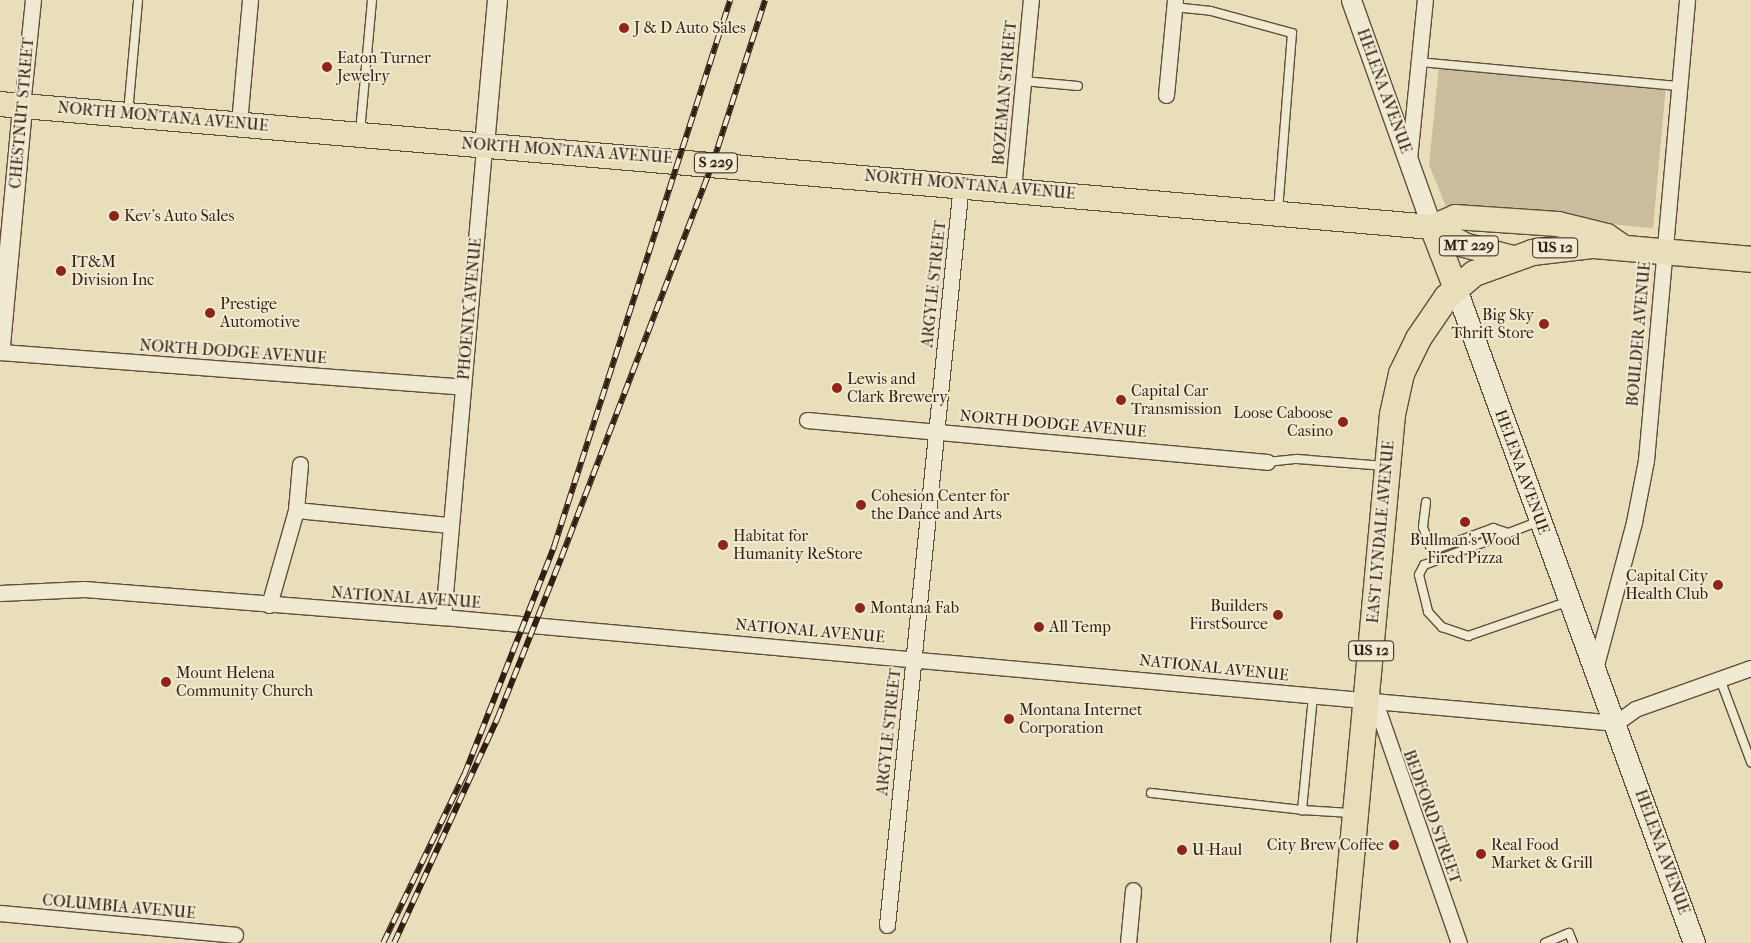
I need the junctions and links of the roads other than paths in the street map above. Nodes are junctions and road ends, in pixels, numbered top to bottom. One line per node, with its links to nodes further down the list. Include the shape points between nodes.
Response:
1 (33, 0): 16 (street, CHESTNUT STREET)
2 (138, 0): 17 (lane)
3 (250, 0): 18 (street)
4 (372, 0): 19 (lane)
5 (497, 0): 20 (street, PHOENIX AVENUE)
6 (1031, 0): 12 (street, BOZEMAN STREET)
7 (1351, 0): 21 (street, HELENA AVENUE)
8 (1425, 0): 11 (street)
9 (1687, 0): 14 (street, BOULDER AVENUE)
10 (1174, 4): 15 (street); 24 (lane, via 1292,33)
11 (1418, 62): 14 (lane); 21 (street)
12 (1023, 81): 13 (lane); 23 (street, BOZEMAN STREET)
13 (1078, 86)
14 (1679, 86): 28 (street, BOULDER AVENUE)
15 (1166, 95)
16 (11, 105): 17 (main road, NORTH MONTANA AVENUE / S 229); 26 (street, CHESTNUT STREET)
17 (127, 114): 18 (main road, NORTH MONTANA AVENUE / S 229)
18 (239, 123): 19 (main road, NORTH MONTANA AVENUE / S 229)
19 (359, 134): 20 (main road, NORTH MONTANA AVENUE / S 229)
20 (484, 145): 22 (main road, NORTH MONTANA AVENUE / S 229); 34 (street, PHOENIX AVENUE)
21 (1409, 159): 25 (street, HELENA AVENUE)
22 (961, 184): 23 (main road, NORTH MONTANA AVENUE / S 229); 36 (street, ARGYLE STREET)
23 (1013, 188): 24 (main road, NORTH MONTANA AVENUE / S 229)
24 (1278, 212): 25 (main road, NORTH MONTANA AVENUE / S 229)
25 (1432, 227): 27 (main road, NORTH MONTANA AVENUE, via 1455,216 1558,224 1606,236); 29 (main road, NORTH MONTANA AVENUE / MT 229, via 1464,245); 31 (main road, HELENA AVENUE)
26 (5, 233): 32 (street, CHESTNUT STREET)
27 (1626, 248): 28 (highway, NORTH MONTANA AVENUE / US 12); 29 (highway, NORTH MONTANA AVENUE / US 12, via 1555,248)
28 (1664, 251): 30 (highway, NORTH MONTANA AVENUE / US 12); 50 (street, BOULDER AVENUE, via 1646,460)
29 (1509, 258): 31 (highway, NORTH MONTANA AVENUE / US 12, via 1474,273)
30 (1751, 259)
31 (1456, 289): 39 (highway, EAST LYNDALE AVENUE / US 12, via 1434,314 1401,373); 42 (main road, HELENA AVENUE)
32 (0, 345)
33 (0, 352): 34 (street, NORTH DODGE AVENUE)
34 (463, 387): 43 (street, PHOENIX AVENUE)
35 (806, 420): 36 (street, NORTH DODGE AVENUE)
36 (937, 431): 37 (street, NORTH DODGE AVENUE); 49 (street, ARGYLE STREET)
37 (1267, 462): 39 (lane)
38 (300, 464): 41 (street)
39 (1387, 466): 54 (highway, EAST LYNDALE AVENUE / US 12)
40 (1426, 502): 44 (lane, via 1423,527 1430,546 1439,548 1493,528)
41 (296, 510): 43 (street); 47 (street)
42 (1540, 521): 44 (lane); 46 (main road, HELENA AVENUE)
43 (450, 524): 48 (street, PHOENIX AVENUE)
44 (1508, 533): 46 (lane, via 1424,565 1419,575 1433,617 1442,627 1468,636)
45 (0, 593): 47 (street, NATIONAL AVENUE, via 84,589)
46 (1569, 602): 50 (main road, HELENA AVENUE)
47 (269, 605): 48 (street, NATIONAL AVENUE)
48 (443, 617): 49 (street, NATIONAL AVENUE)
49 (914, 657): 53 (street, NATIONAL AVENUE); 62 (street, ARGYLE STREET)
50 (1596, 665): 55 (main road, HELENA AVENUE)
51 (1751, 668): 52 (street)
52 (1720, 679): 55 (street, via 1635,709); 56 (lane)
53 (1313, 696): 54 (street, NATIONAL AVENUE); 58 (lane)
54 (1371, 701): 55 (street, NATIONAL AVENUE); 59 (highway, EAST LYNDALE AVENUE / US 12); 66 (street, BEDFORD STREET)
55 (1616, 723): 69 (main road, HELENA AVENUE)
56 (1751, 762)
57 (1151, 793): 58 (lane)
58 (1302, 810): 59 (lane)
59 (1355, 814): 65 (highway, EAST LYNDALE AVENUE / US 12)
60 (1133, 890): 64 (street)
61 (0, 913): 63 (street, COLUMBIA AVENUE)
62 (888, 926)
63 (235, 935)
64 (1128, 943)
65 (1343, 943)
66 (1459, 943)
67 (1545, 943): 68 (lane, via 1569,934)
68 (1572, 943)
69 (1694, 943)

